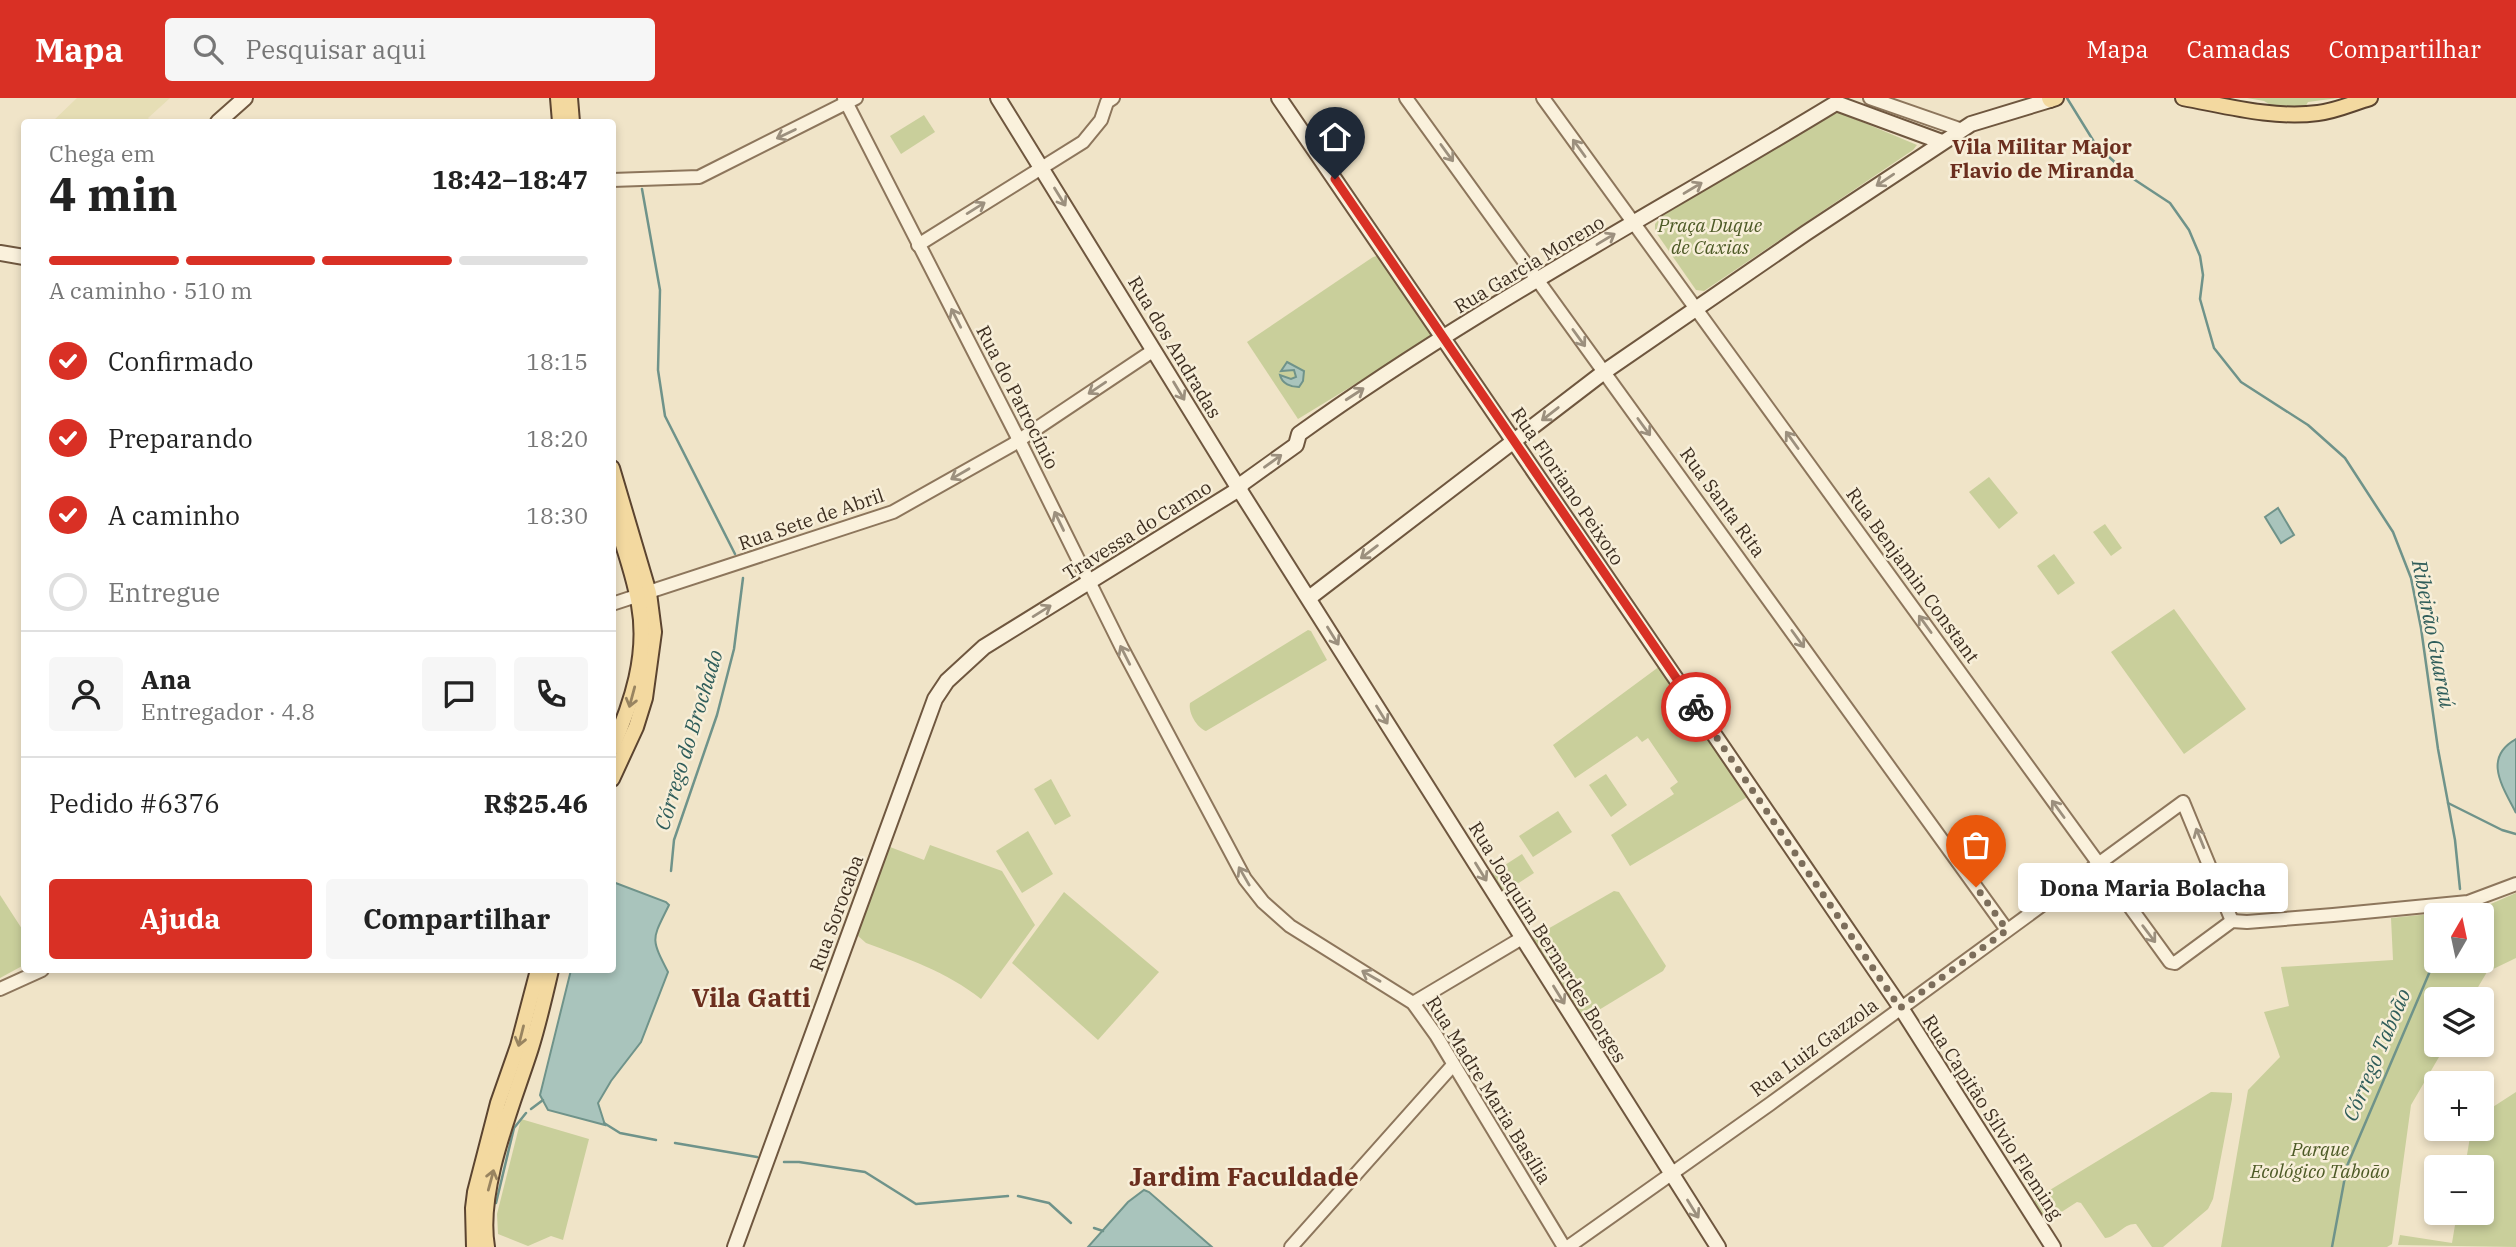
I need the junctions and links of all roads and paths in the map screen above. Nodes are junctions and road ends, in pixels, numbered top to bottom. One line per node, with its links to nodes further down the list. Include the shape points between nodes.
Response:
1 (246, 98): 17 (main road)
2 (558, 98): 18 (main road)
3 (570, 98): 19 (main road)
4 (998, 98): 22 (main road, Rua dos Andradas)
5 (1279, 98): 30 (main road, Rua Floriano Peixoto)
6 (1406, 98): 28 (street, Rua Santa Rita, one-way to 28)
7 (1543, 98): 24 (street, one-way to 7)
8 (1870, 98): 20 (street)
9 (2183, 98): 16 (main road)
10 (2370, 98): 16 (main road, via 2318,113)
11 (1111, 99): 22 (street, via 1089,136)
12 (2052, 99): 20 (main road)
13 (2281, 99): 16 (main road)
14 (849, 100): 23 (street, one-way to 23, via 699,177); 25 (street, Rua do Patrocínio)
15 (1838, 101): 21 (main road); 24 (main road, one-way to 15)
16 (2294, 114)
17 (222, 119)
18 (561, 119)
19 (572, 119)
20 (1962, 130): 21 (main road)
21 (1942, 142): 29 (main road, one-way to 29)
22 (1042, 167): 25 (street, one-way to 22); 31 (main road, Rua dos Andradas, one-way to 31)
23 (616, 180)
24 (1634, 222): 28 (main road, Rua Garcia Moreno, one-way to 24); 29 (street)
25 (918, 245): 34 (street, Rua do Patrocínio, one-way to 25)
26 (0, 253): 27 (main road)
27 (21, 256)
28 (1538, 280): 30 (main road, Rua Garcia Moreno); 32 (street, Rua Santa Rita, one-way to 32)
29 (1697, 308): 32 (main road); 49 (street, Rua Benjamin Constant, one-way to 29)
30 (1443, 338): 33 (main road, Rua Garcia Moreno, one-way to 30); 35 (main road, Rua Floriano Peixoto)
31 (1154, 350): 34 (street, Rua Sete de Abril, one-way to 34); 37 (main road, Rua dos Andradas, one-way to 37)
32 (1604, 372): 35 (main road, one-way to 35); 52 (street, Rua Santa Rita, one-way to 52)
33 (1299, 433): 37 (main road, Travessa do Carmo, one-way to 33, via 1296,445)
34 (1019, 440): 39 (street, Rua do Patrocínio, one-way to 34); 40 (street, Rua Sete de Abril, one-way to 40, via 893,512)
35 (1514, 442): 41 (main road, one-way to 41); 48 (main road, Rua Floriano Peixoto)
36 (616, 484): 40 (main road)
37 (1239, 489): 39 (main road, Travessa do Carmo); 41 (main road, Rua dos Andradas)
38 (616, 523): 40 (main road)
39 (1090, 582): 44 (main road, Travessa do Carmo, one-way to 39); 45 (street, Rua do Patrocínio, one-way to 39)
40 (643, 595): 42 (street, Rua Sete de Abril); 46 (main road, one-way to 46, via 638,674); 47 (main road, via 654,632 649,678 636,727)
41 (1309, 598): 43 (main road, Rua dos Andradas)
42 (616, 603)
43 (1320, 615): 53 (main road, Rua Joaquim Bernardes Borges, one-way to 53)
44 (984, 647): 64 (main road, Rua Sorocaba, via 947,681 935,699)
45 (1157, 715): 58 (street, Rua Madre Maria Basília, one-way to 45, via 1290,926 1263,902 1245,880)
46 (616, 738)
47 (616, 770)
48 (1759, 799): 59 (main road, Rua Capitão Sílvio Fleming)
49 (2097, 864): 51 (street, Rua Benjamin Constant, one-way to 51, via 2172,963); 51 (street, Rua Luiz Gazzola, one-way to 49, via 2183,802); 52 (street, Rua Luiz Gazzola)
50 (2516, 884): 51 (street, via 2468,902)
51 (2232, 921)
52 (2007, 930): 59 (street, Rua Luiz Gazzola)
53 (1522, 938): 58 (street); 61 (main road, Rua Joaquim Bernardes Borges, one-way to 61)
54 (36, 973): 57 (street)
55 (537, 973): 62 (main road, one-way to 62, via 475,1192)
56 (550, 973): 63 (main road, one-way to 56, via 488,1192)
57 (0, 989)
58 (1413, 1003): 60 (street, Rua Madre Maria Basília)
59 (1900, 1008): 61 (street, Rua Luiz Gazzola); 68 (main road, Rua Capitão Sílvio Fleming)
60 (1453, 1065): 65 (street); 66 (street, Rua Madre Maria Basília)
61 (1672, 1173): 66 (street, Rua Luiz Gazzola); 67 (main road, Rua Joaquim Bernardes Borges, one-way to 67)
62 (474, 1247)
63 (487, 1247)
64 (736, 1247)
65 (1291, 1247)
66 (1566, 1247)
67 (1718, 1247)
68 (2053, 1247)

